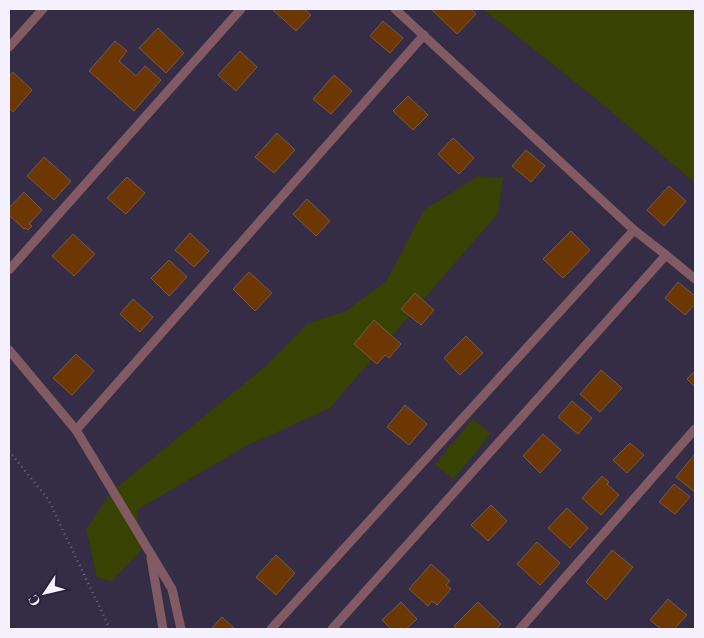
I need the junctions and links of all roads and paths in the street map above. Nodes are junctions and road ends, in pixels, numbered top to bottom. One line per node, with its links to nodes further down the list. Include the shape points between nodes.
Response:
1 (43, 9): 5 (lane)
2 (241, 9): 8 (lane)
3 (395, 9): 4 (lane)
4 (424, 35): 6 (lane); 12 (lane)
5 (9, 47)
6 (634, 230): 7 (lane); 18 (lane)
7 (666, 255): 9 (lane); 19 (lane)
8 (9, 270)
9 (695, 279)
10 (9, 350): 12 (lane)
11 (695, 429): 20 (lane)
12 (76, 430): 14 (lane)
13 (9, 451): 15 (path, via 48,499)
14 (151, 554): 16 (lane); 17 (lane, via 172,589)
15 (110, 629)
16 (163, 629)
17 (181, 629)
18 (271, 629)
19 (332, 629)
20 (520, 629)

